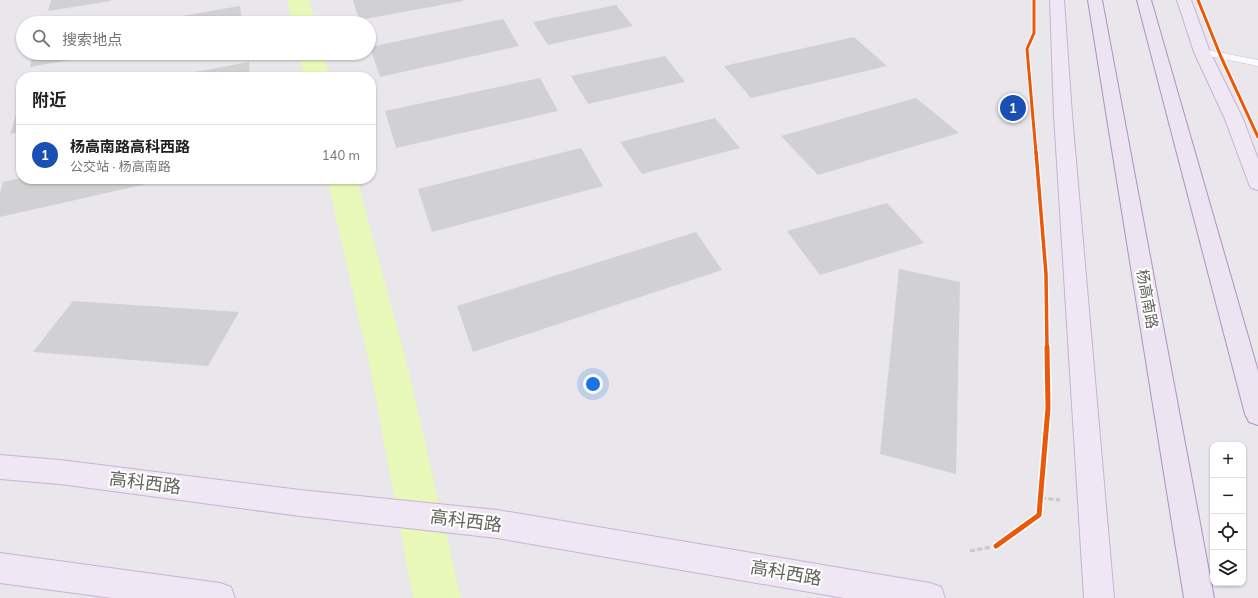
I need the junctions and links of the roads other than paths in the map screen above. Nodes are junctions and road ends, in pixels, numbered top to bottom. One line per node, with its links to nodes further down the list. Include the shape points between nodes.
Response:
1 (1057, 0): 13 (main road, via 1063,115)
2 (1095, 0): 14 (highway, 杨高南路)
3 (1144, 0): 8 (highway)
4 (1184, 0): 5 (main road)
5 (1202, 52): 6 (lane); 7 (main road, via 1234,119)
6 (1258, 63)
7 (1258, 184)
8 (1258, 414)
9 (0, 467): 12 (main road, 高科西路, via 496,524)
10 (0, 568): 11 (main road)
11 (220, 598)
12 (930, 598)
13 (1099, 598)
14 (1200, 598)

